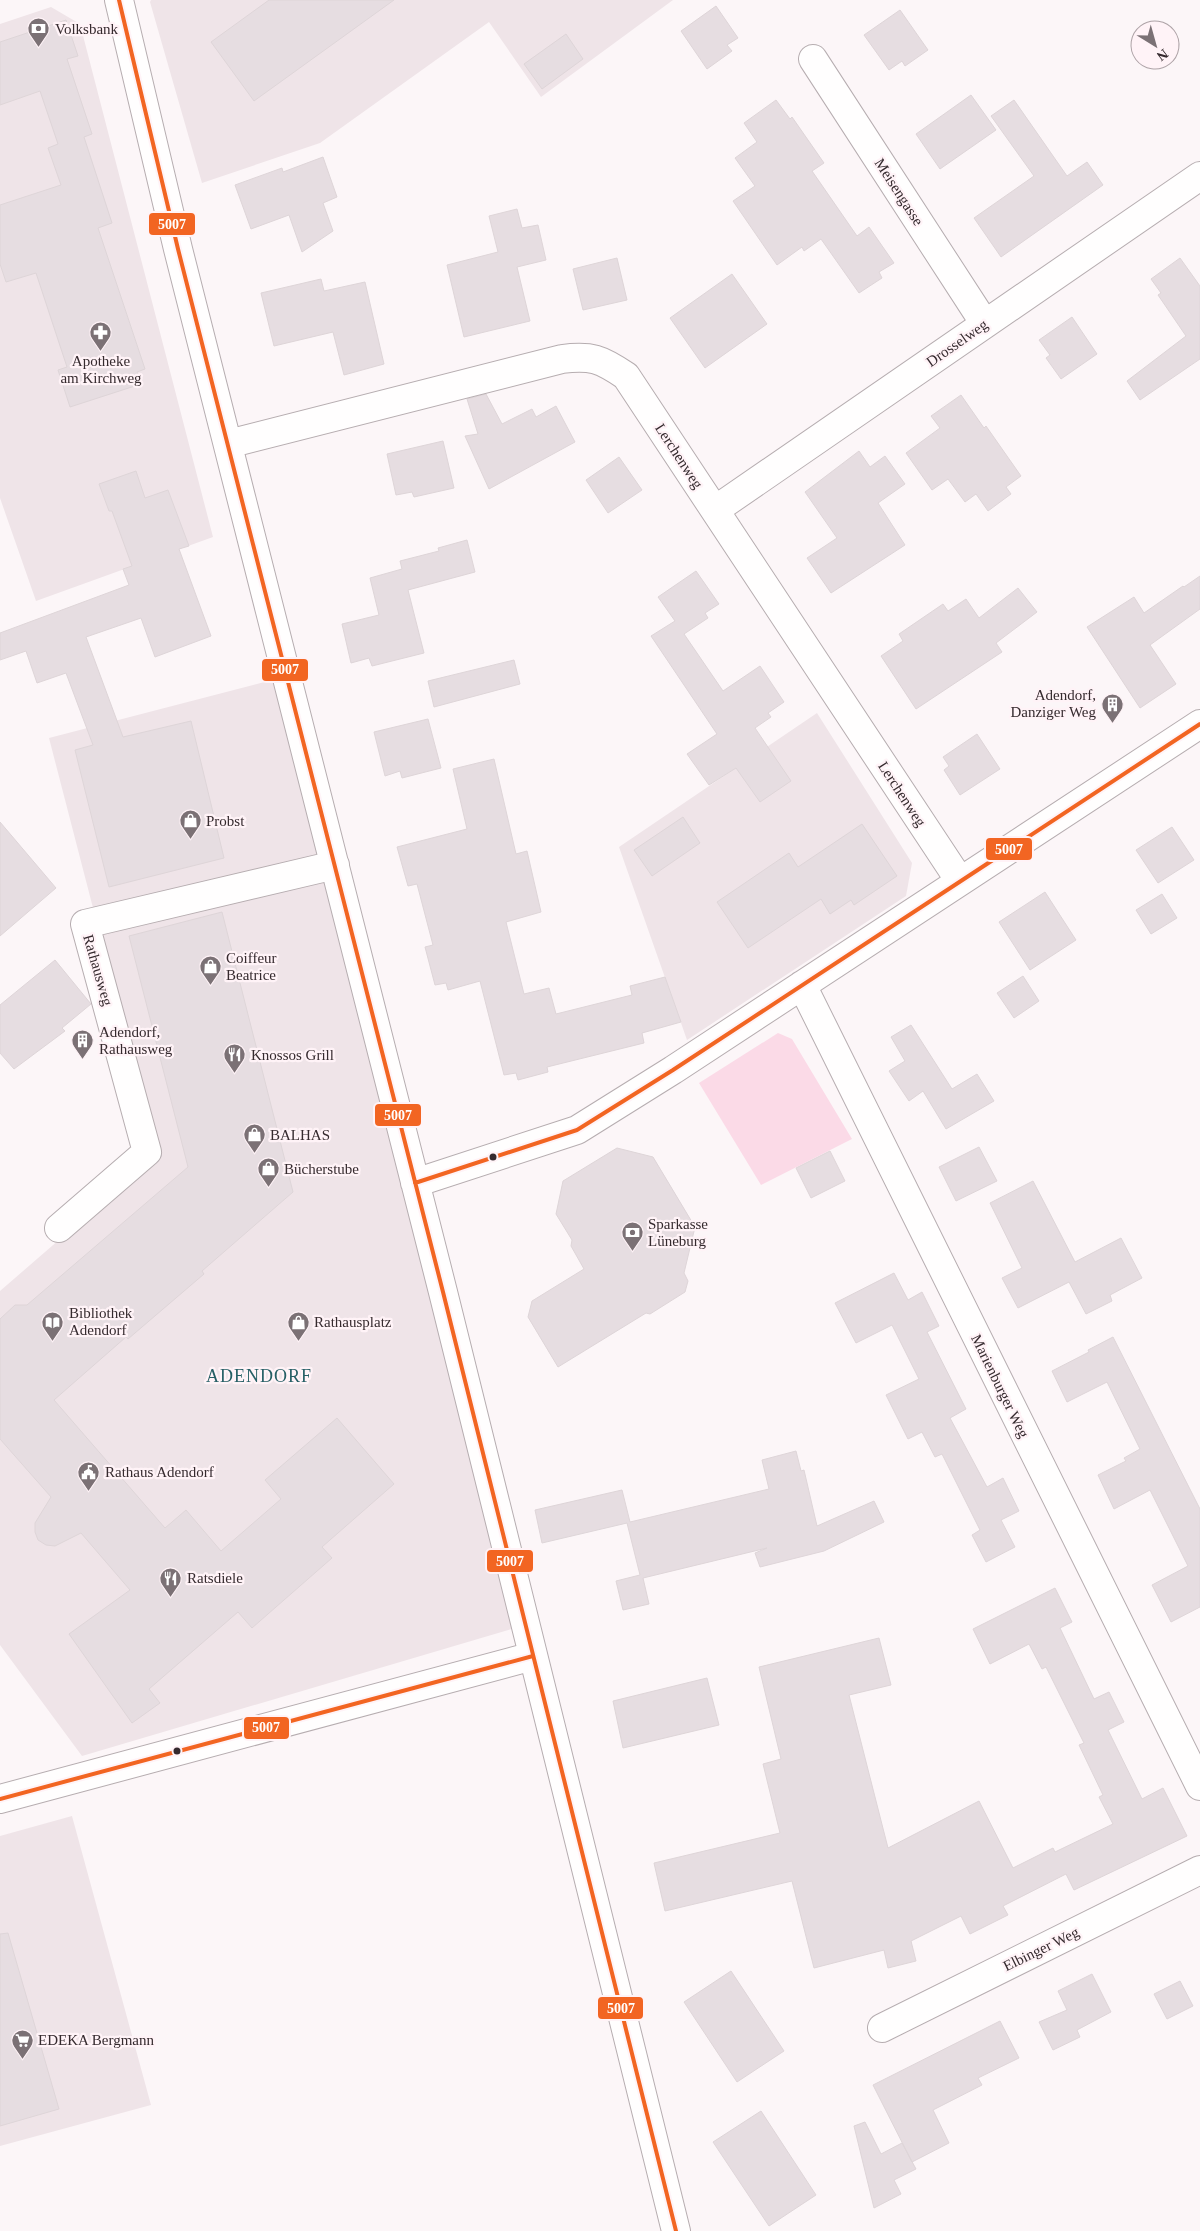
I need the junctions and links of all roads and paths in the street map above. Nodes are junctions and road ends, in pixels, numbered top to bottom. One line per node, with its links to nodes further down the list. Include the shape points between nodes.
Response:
1 (119, 0): 5 (street)
2 (813, 59): 4 (street, Meisengasse)
3 (1200, 176): 4 (street, Drosselweg)
4 (985, 324): 6 (street, Drosselweg)
5 (228, 444): 6 (street, Lerchenweg, via 562,359 581,357 605,362 626,376); 8 (street)
6 (714, 510): 9 (street, Lerchenweg)
7 (1200, 724): 9 (street)
8 (335, 866): 11 (street); 12 (street, Rathausweg, via 85,924 147,1152)
9 (960, 881): 10 (street)
10 (802, 985): 11 (street, via 577,1130); 14 (street, Marienburger Weg)
11 (415, 1183): 13 (street)
12 (59, 1228)
13 (533, 1656): 15 (street); 18 (street)
14 (1200, 1786)
15 (0, 1799)
16 (1200, 1870): 17 (street, Elbinger Weg)
17 (882, 2028)
18 (676, 2231)

